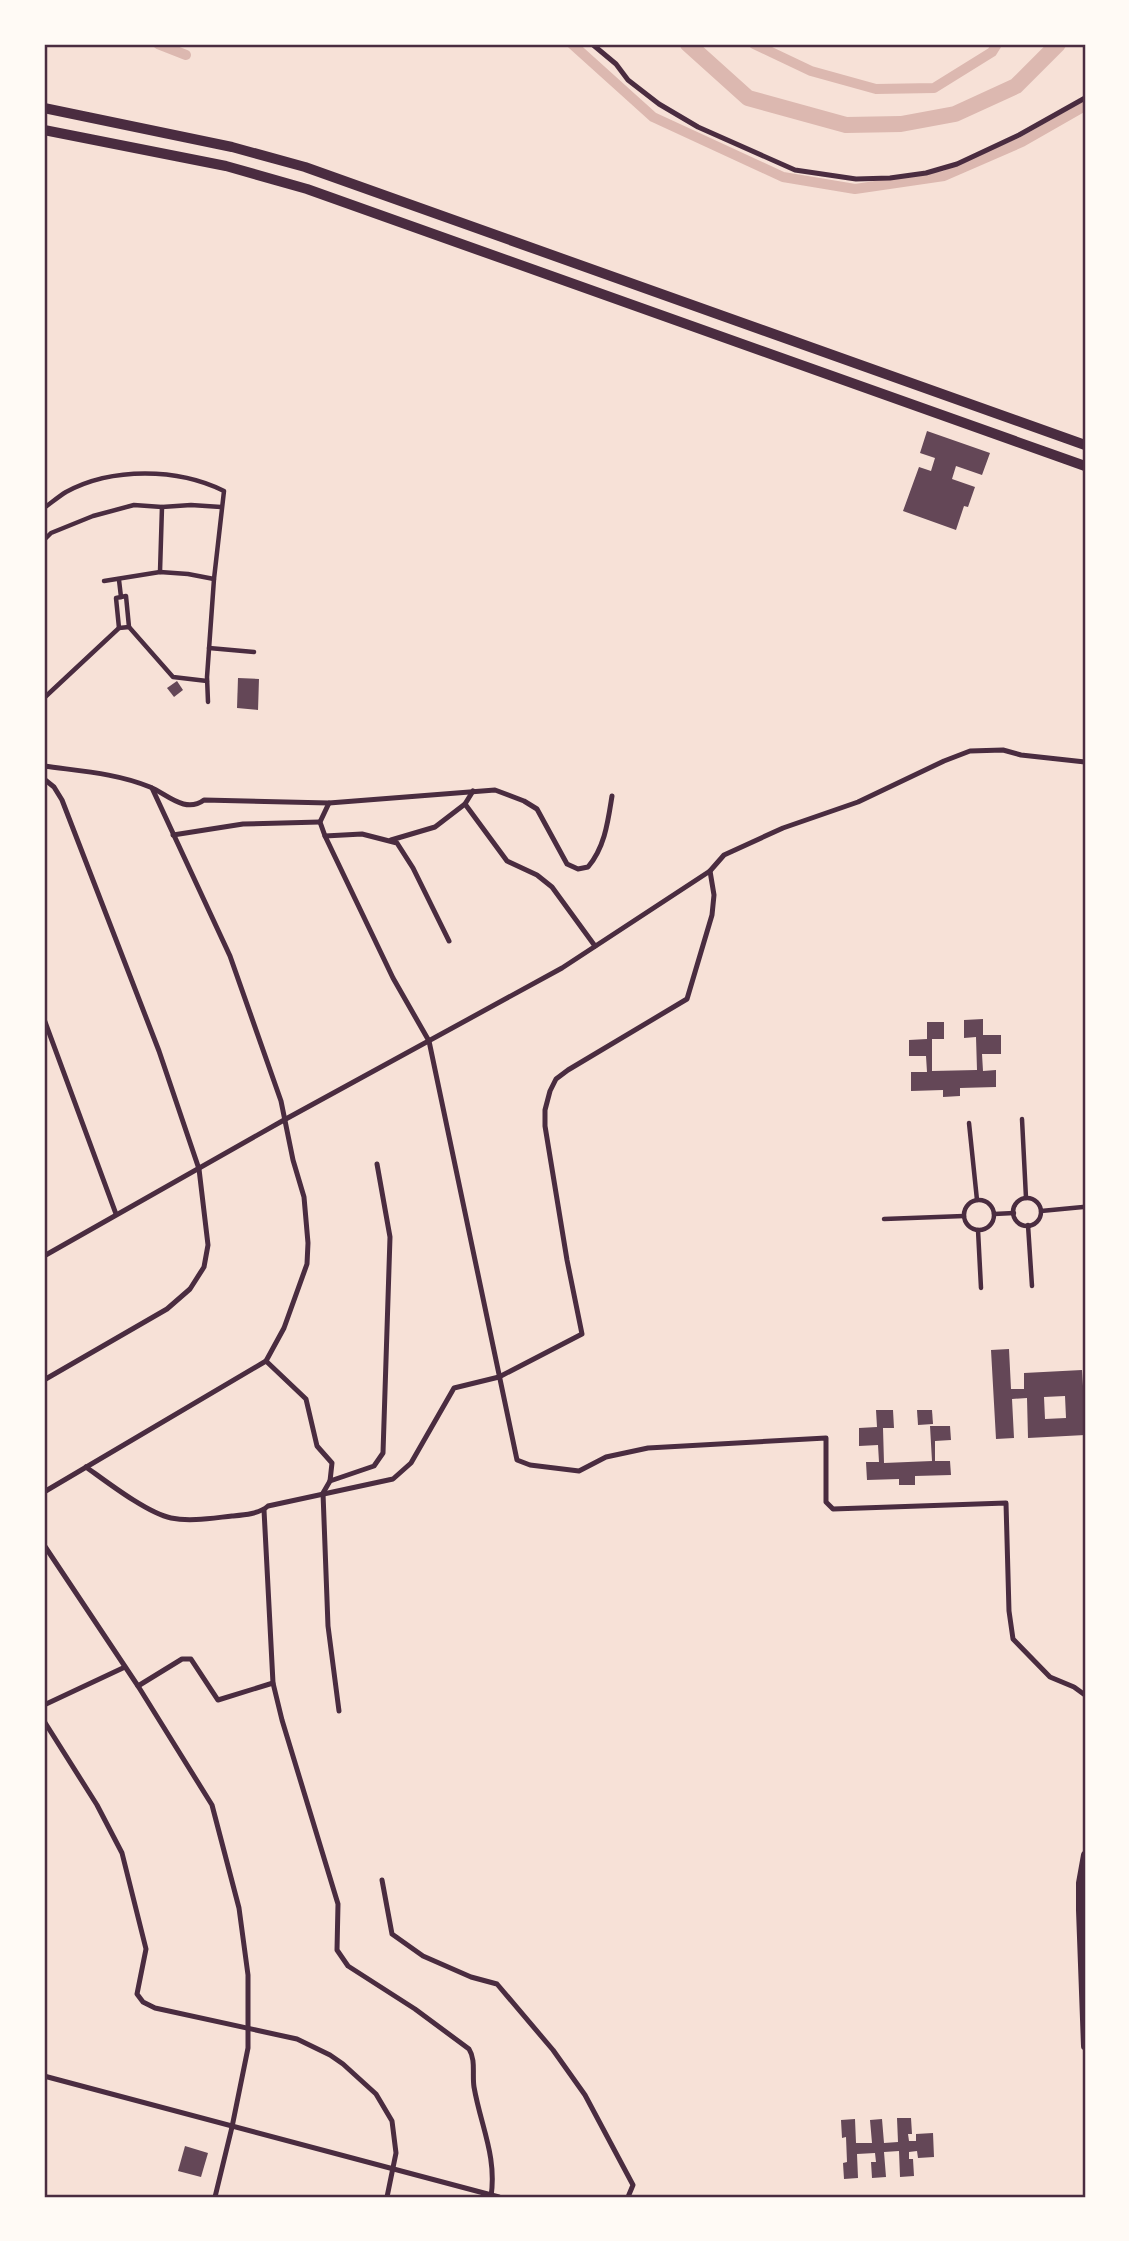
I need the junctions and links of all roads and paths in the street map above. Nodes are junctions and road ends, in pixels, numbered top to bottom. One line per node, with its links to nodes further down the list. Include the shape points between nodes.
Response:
1 (592, 44): 2 (street, via 628,80 698,127 795,170 856,179 926,173 957,164)
2 (1085, 98)
3 (44, 108): 5 (highway, via 305,167)
4 (44, 130): 6 (highway, via 226,166 307,190)
5 (1085, 445)
6 (1085, 466)
7 (162, 507): 8 (street); 10 (street, via 134,505 93,516); 11 (street)
8 (221, 507): 9 (street, via 224,491 208,483 157,474 82,485); 12 (street)
9 (44, 508)
10 (44, 540)
11 (160, 572): 12 (street); 13 (street)
12 (214, 579): 18 (street)
13 (119, 580): 14 (street); 15 (street)
14 (104, 581)
15 (121, 597): 16 (street, via 126,596); 17 (street, via 116,598)
16 (130, 627): 17 (street); 20 (street, via 173,677)
17 (119, 628): 21 (street)
18 (209, 648): 19 (street); 20 (street)
19 (254, 652)
20 (207, 681): 22 (street)
21 (44, 698)
22 (208, 702)
23 (1085, 762): 35 (street, via 1003,750 970,751 858,802 723,855)
24 (44, 766): 26 (street, via 113,776)
25 (44, 779): 44 (street, via 62,800 159,1051)
26 (152, 788): 29 (street, via 175,802 194,805 204,800); 32 (street)
27 (473, 791): 28 (street, via 495,790 537,809 567,864 578,869 588,867 596,858); 29 (street); 30 (street)
28 (612, 796)
29 (329, 803): 31 (street)
30 (465, 804): 34 (street, via 435,827); 37 (street, via 507,861 552,887)
31 (320, 822): 32 (street, via 243,824); 33 (street)
32 (173, 835): 41 (street, via 230,956)
33 (325, 836): 34 (street, via 362,834); 39 (street, via 393,978)
34 (389, 840): 36 (street, via 397,843 413,868)
35 (710, 871): 37 (street); 60 (street, via 712,915 687,999 568,1070 550,1091 545,1110 548,1150 582,1334)
36 (449, 942)
37 (595, 946): 39 (street)
38 (44, 1019): 50 (street)
39 (429, 1041): 41 (street); 60 (street)
40 (1022, 1119): 45 (street)
41 (284, 1120): 44 (street); 59 (street, via 304,1197 307,1264)
42 (969, 1123): 46 (street)
43 (377, 1164): 63 (street, via 390,1237 383,1453 374,1466)
44 (199, 1169): 50 (street); 61 (street, via 208,1245 204,1266 190,1289 167,1308)
45 (1026, 1198): 48 (street, via 1036,1201); 49 (street, via 1017,1203)
46 (977, 1200): 51 (street, via 988,1203); 52 (street, via 967,1205)
47 (1083, 1207): 48 (street)
48 (1041, 1211): 54 (street, via 1038,1221)
49 (1014, 1213): 51 (street); 54 (street, via 1018,1222)
50 (116, 1214): 56 (street)
51 (994, 1214): 55 (street, via 989,1225)
52 (964, 1216): 53 (street); 55 (street, via 968,1226)
53 (884, 1219)
54 (1028, 1226): 57 (street)
55 (978, 1230): 58 (street)
56 (44, 1255)
57 (1032, 1286)
58 (981, 1288)
59 (266, 1362): 62 (street); 63 (street, via 306,1399 317,1446 332,1463)
60 (499, 1377): 65 (street, via 454,1388 411,1463 393,1479); 71 (street, via 517,1460 530,1465 579,1471 606,1457 648,1448 825,1438 826,1502 833,1509 1006,1503 1013,1639 1050,1677)
61 (44, 1380)
62 (86, 1467): 64 (street); 66 (street, via 170,1518)
63 (330, 1482): 65 (street)
64 (44, 1492)
65 (323, 1493): 66 (street); 73 (street, via 328,1626)
66 (264, 1510): 69 (street)
67 (44, 1545): 68 (street)
68 (125, 1667): 70 (street); 72 (street)
69 (273, 1683): 70 (street, via 218,1700 191,1659 182,1659); 84 (street, via 338,1904 337,1950 348,1966 415,2008 473,2055 474,2090 494,2167)
70 (138, 1686): 79 (street, via 212,1805 239,1908)
71 (1085, 1695)
72 (44, 1705)
73 (339, 1711)
74 (44, 1721): 79 (street, via 122,1853 146,1949 137,1994 155,2008)
75 (1085, 1855): 80 (main road, via 1080,1883)
76 (382, 1880): 88 (street, via 392,1934 423,1956 497,1983 553,2050 585,2095 633,2185)
77 (1085, 1880): 78 (main road)
78 (1085, 1941)
79 (249, 2028): 82 (street); 83 (street, via 313,2046 365,2082 392,2121)
80 (1085, 2046)
81 (44, 2076): 82 (street)
82 (232, 2127): 83 (street); 85 (street)
83 (394, 2171): 84 (street); 86 (street)
84 (491, 2196): 87 (street)
85 (215, 2197)
86 (387, 2197)
87 (499, 2197)
88 (628, 2197)

